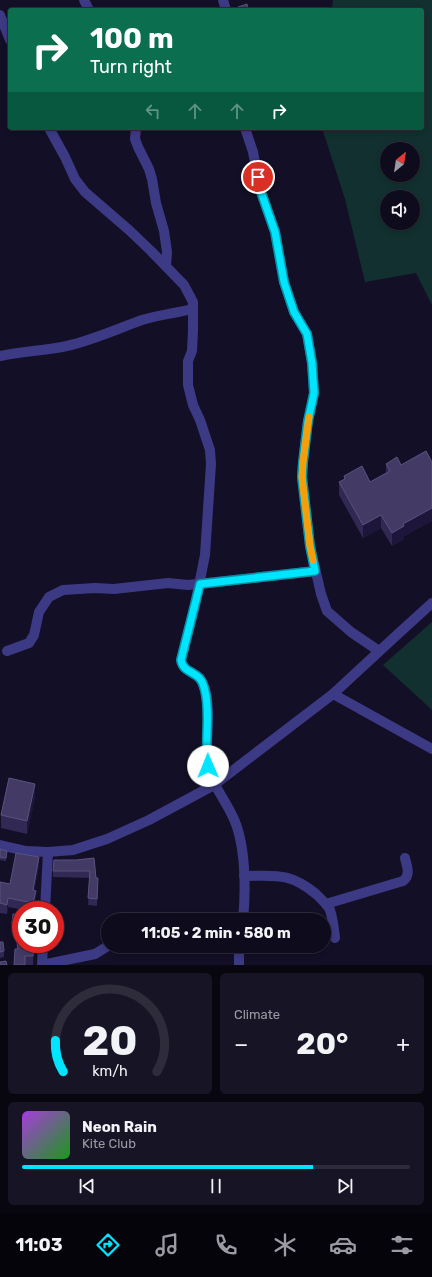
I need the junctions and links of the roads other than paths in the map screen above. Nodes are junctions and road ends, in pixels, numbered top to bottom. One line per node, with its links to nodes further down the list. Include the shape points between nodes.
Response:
1 (0, 15): 2 (street)
2 (8, 35)
3 (50, 130): 8 (street, via 75,179 85,192 130,230)
4 (132, 130): 7 (street)
5 (136, 130): 7 (street)
6 (246, 130): 11 (street, via 260,189 275,232 284,282 294,312 307,334 312,363 314,393 302,477)
7 (135, 139): 8 (street, via 152,179 164,232)
8 (166, 266): 9 (street, via 184,285 193,302)
9 (193, 309): 10 (street, via 144,320 67,346); 12 (street, via 188,385 210,450 211,464 207,536)
10 (0, 356)
11 (315, 571): 12 (street); 15 (street, via 327,611 351,632)
12 (200, 584): 14 (street, via 168,583 114,589 63,590 48,597 39,612 34,635 29,643); 18 (street, via 181,664 201,680 205,691 207,764)
13 (432, 603): 15 (street)
14 (7, 651)
15 (379, 651): 16 (street)
16 (333, 694): 17 (street); 18 (street)
17 (432, 749)
18 (214, 785): 20 (street, via 107,839 73,850); 22 (street, via 233,815 240,834)
19 (0, 845): 20 (street, via 26,851)
20 (48, 852): 23 (street)
21 (405, 858): 24 (street, via 408,875 403,881)
22 (244, 876): 24 (street, via 288,877 308,888); 25 (street)
23 (45, 901)
24 (326, 904): 26 (street)
25 (244, 913)
26 (335, 938)
27 (101, 950): 30 (street, via 94,954)
28 (43, 953): 30 (street)
29 (239, 953): 31 (street)
30 (42, 965)
31 (238, 965)

